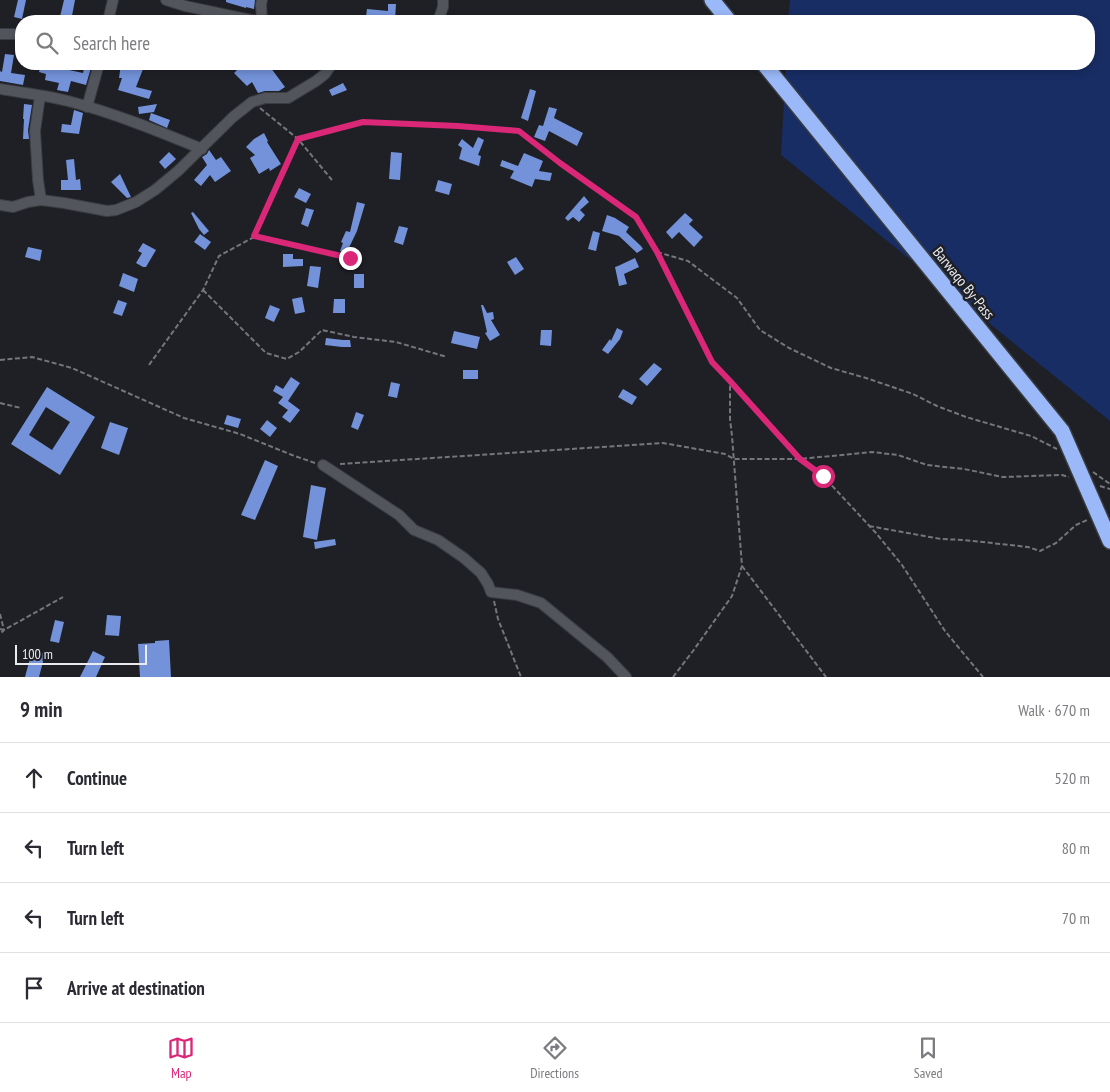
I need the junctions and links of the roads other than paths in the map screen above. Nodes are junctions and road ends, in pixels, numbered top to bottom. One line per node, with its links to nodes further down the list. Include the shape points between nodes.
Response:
1 (113, 0): 6 (street)
2 (166, 0): 7 (street)
3 (262, 0): 8 (street)
4 (443, 0): 9 (street)
5 (712, 0): 10 (highway)
6 (109, 15)
7 (228, 15)
8 (262, 15)
9 (440, 15)
10 (724, 15)
11 (0, 34): 12 (street)
12 (15, 34)
13 (97, 70): 18 (street)
14 (328, 70): 19 (street, via 316,82 288,98 265,98 252,102)
15 (769, 70): 23 (highway, Barwaqo By-Pass, via 1062,431)
16 (0, 89): 17 (street)
17 (40, 96): 18 (street); 20 (street, via 35,131)
18 (87, 106): 19 (street)
19 (202, 149): 20 (street, via 155,190 116,210)
20 (41, 200): 21 (street, via 13,207)
21 (0, 205)
22 (323, 465): 24 (street, via 400,515 414,530 438,540 464,558 481,573 491,592 517,595 542,603)
23 (1110, 542)
24 (626, 677)

